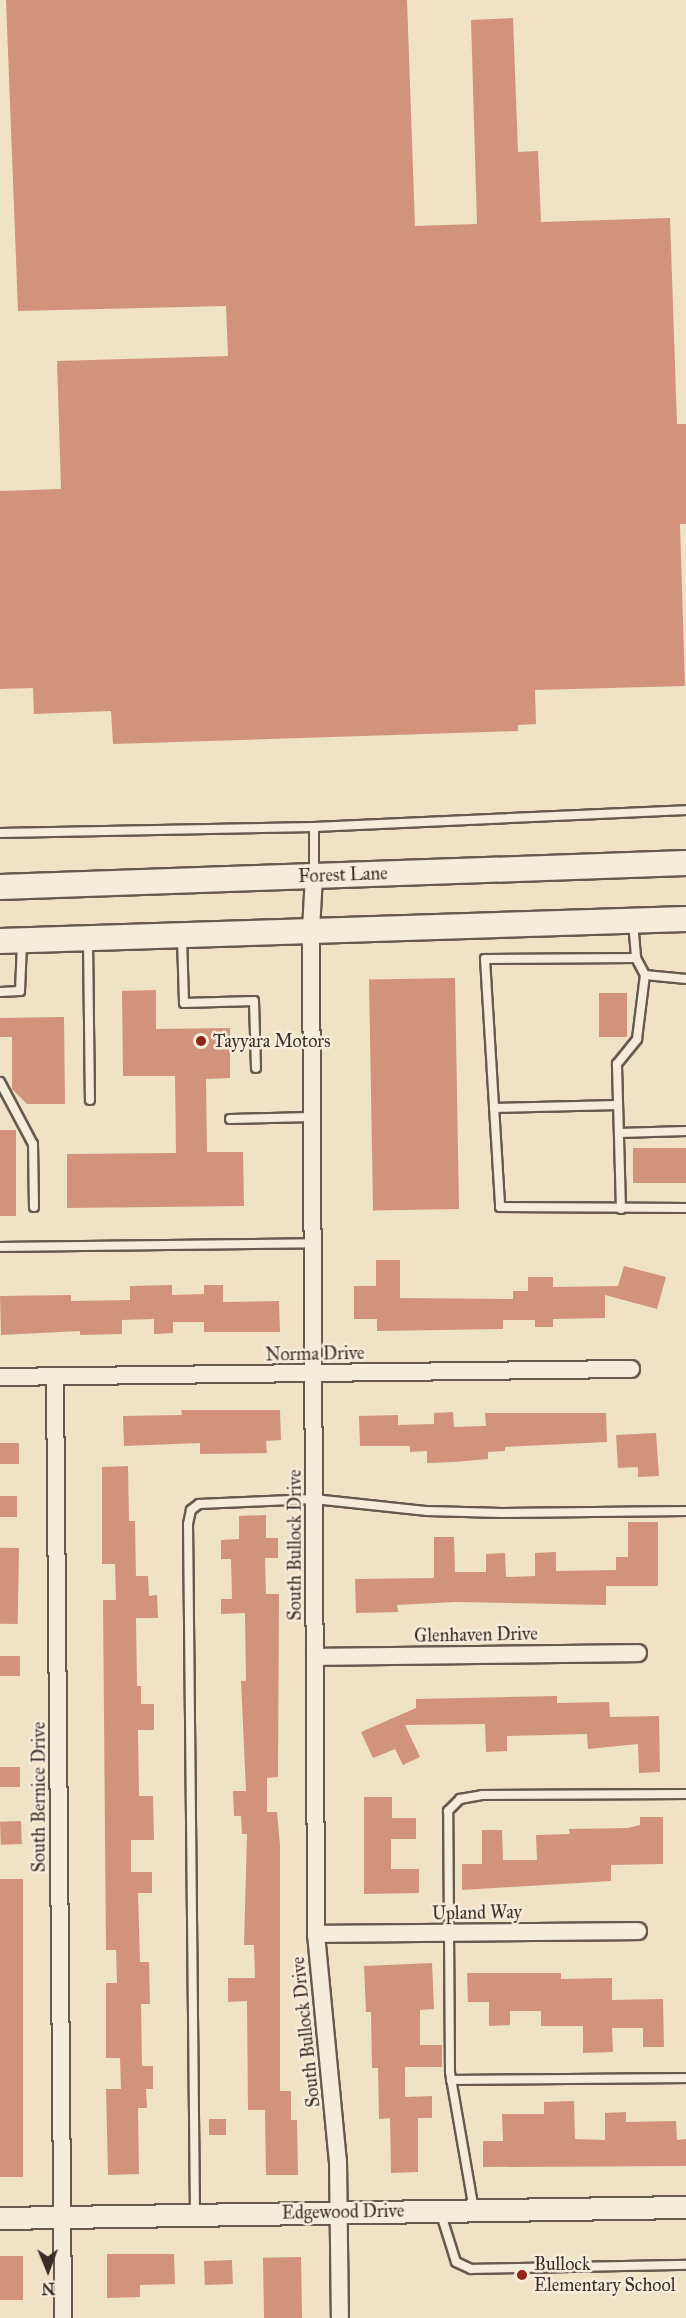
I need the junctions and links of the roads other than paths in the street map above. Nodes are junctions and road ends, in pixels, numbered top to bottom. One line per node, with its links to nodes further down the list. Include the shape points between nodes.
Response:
1 (686, 810): 2 (lane)
2 (314, 826): 3 (lane); 5 (lane)
3 (0, 833)
4 (686, 863): 5 (main road, Forest Lane)
5 (314, 876): 6 (main road, Forest Lane); 9 (street, South Bullock Drive)
6 (0, 887)
7 (686, 920): 8 (main road)
8 (633, 922): 9 (main road); 13 (lane)
9 (311, 930): 10 (main road); 22 (street, South Bullock Drive)
10 (182, 935): 11 (main road); 17 (lane, via 184,1003 254,1000)
11 (88, 938): 12 (main road); 19 (lane)
12 (11, 941): 16 (lane, via 20,991)
13 (636, 958): 14 (lane); 21 (lane, via 485,959)
14 (645, 975): 15 (lane); 20 (lane, via 637,1039 617,1064)
15 (686, 979)
16 (0, 992)
17 (256, 1068)
18 (0, 1082): 26 (lane, via 33,1144)
19 (90, 1100)
20 (618, 1105): 21 (lane); 25 (lane)
21 (494, 1108): 28 (lane, via 500,1207)
22 (311, 1117): 23 (lane); 29 (street, South Bullock Drive)
23 (230, 1119)
24 (686, 1131): 25 (lane)
25 (619, 1133): 28 (lane)
26 (33, 1207)
27 (686, 1208): 28 (lane)
28 (621, 1209)
29 (312, 1243): 30 (lane); 32 (street, South Bullock Drive)
30 (0, 1247)
31 (631, 1369): 32 (street, Norma Drive)
32 (313, 1374): 34 (street, Norma Drive); 35 (street, South Bullock Drive)
33 (0, 1377): 34 (street, Norma Drive)
34 (55, 1378): 50 (street, South Bernice Drive)
35 (314, 1499): 36 (lane, via 491,1513); 38 (street, South Bullock Drive); 49 (lane, via 199,1504 191,1510 188,1524)
36 (686, 1511)
37 (638, 1653): 38 (street, Glenhaven Drive)
38 (315, 1657): 42 (street, South Bullock Drive)
39 (686, 1794): 41 (lane, via 460,1798 448,1811)
40 (638, 1931): 41 (street, Upland Way)
41 (449, 1932): 42 (street, Upland Way); 44 (lane)
42 (316, 1934): 48 (street, South Bullock Drive, via 338,2161)
43 (686, 2078): 44 (lane)
44 (451, 2080): 46 (lane)
45 (686, 2207): 46 (street, Edgewood Drive)
46 (474, 2210): 47 (street, Edgewood Drive)
47 (439, 2211): 48 (street, Edgewood Drive); 52 (lane, via 456,2262 471,2269)
48 (338, 2212): 49 (street, Edgewood Drive); 54 (street, South Bullock Drive)
49 (195, 2215): 50 (street, Edgewood Drive)
50 (62, 2217): 51 (street, Edgewood Drive); 53 (street, South Bernice Drive)
51 (0, 2218)
52 (686, 2265)
53 (63, 2318)
54 (340, 2318)

